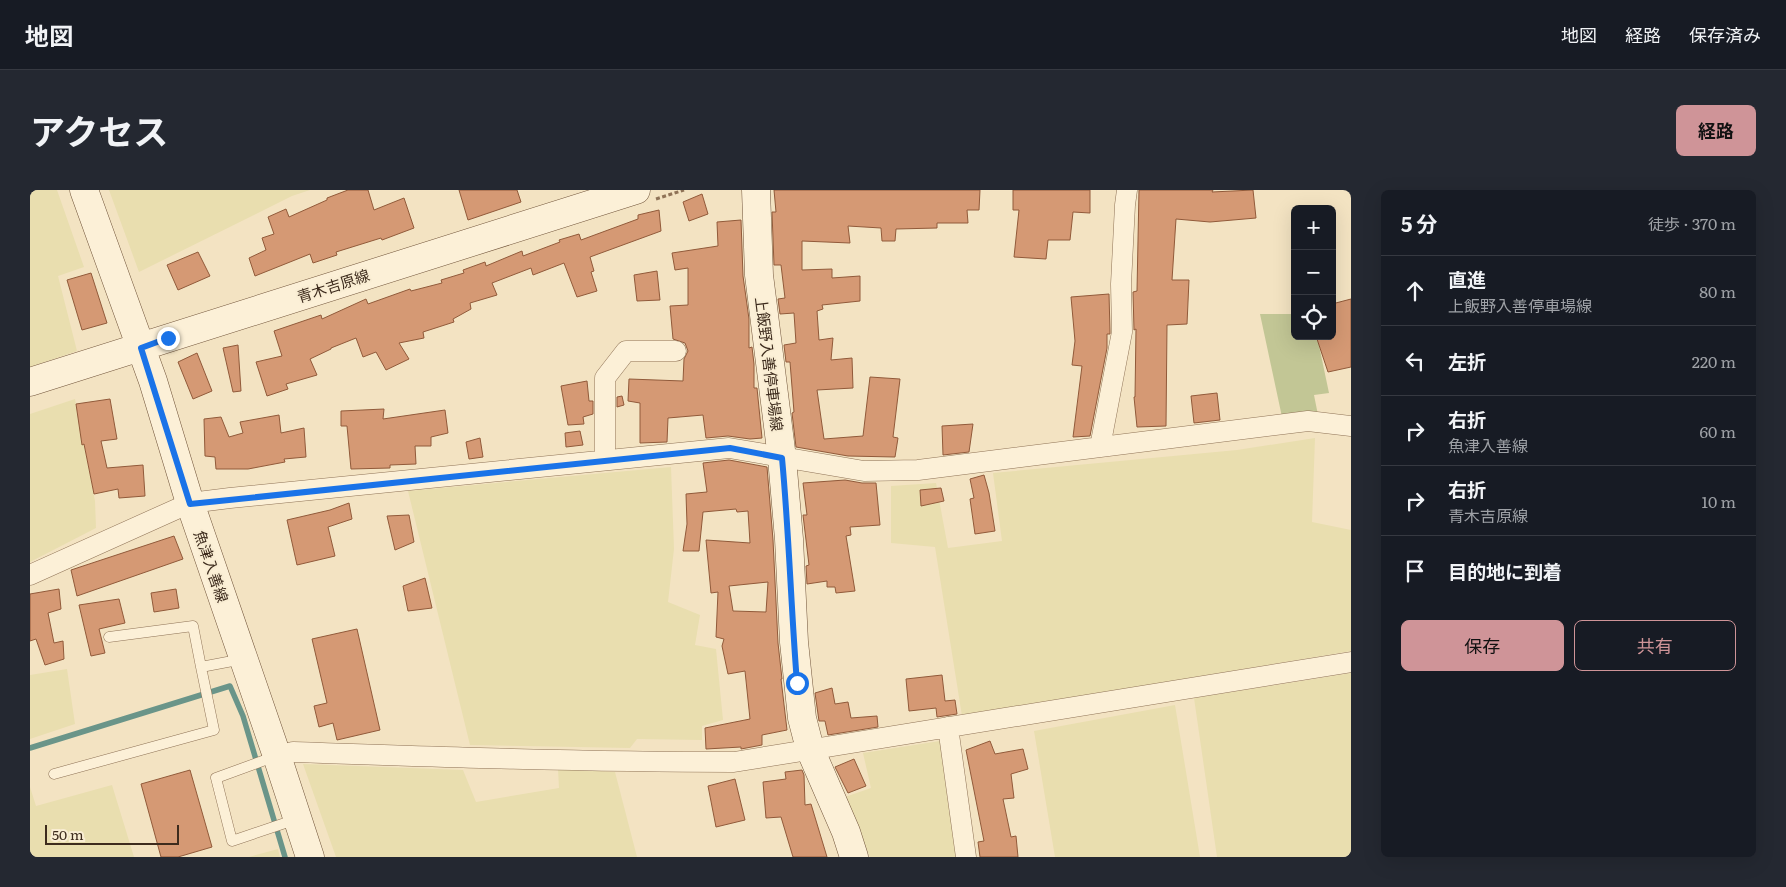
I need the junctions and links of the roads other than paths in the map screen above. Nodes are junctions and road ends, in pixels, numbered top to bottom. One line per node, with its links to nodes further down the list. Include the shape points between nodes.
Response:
1 (84, 190): 5 (main road, 魚津入善線)
2 (636, 190): 5 (main road, 青木吉原線)
3 (756, 190): 10 (main road, 上飯野入善停車場線, via 759,275)
4 (1127, 190): 9 (street, via 1121,284 1122,332)
5 (141, 348): 7 (main road, 青木吉原線); 12 (main road, 魚津入善線)
6 (676, 351): 11 (street, via 626,351 605,378)
7 (30, 382)
8 (1351, 426): 9 (street, via 1308,421)
9 (1100, 447): 10 (street, via 918,470 864,471)
10 (782, 458): 11 (street, via 730,448); 19 (main road, 上飯野入善停車場線, via 797,683)
11 (606, 460): 12 (street)
12 (190, 504): 13 (street); 15 (main road, 魚津入善線)
13 (30, 574)
14 (109, 637): 17 (lane, via 193,626)
15 (244, 658): 17 (lane); 20 (main road, 魚津入善線)
16 (1351, 662): 18 (street)
17 (201, 667): 21 (lane, via 214,730)
18 (948, 727): 19 (street); 25 (street)
19 (810, 749): 20 (street, via 734,762 293,752); 24 (main road, 上飯野入善停車場線)
20 (277, 756): 22 (main road, 魚津入善線); 22 (lane, via 216,778 232,841)
21 (54, 774)
22 (298, 819): 23 (main road, 魚津入善線)
23 (310, 857)
24 (854, 857)
25 (966, 857)

